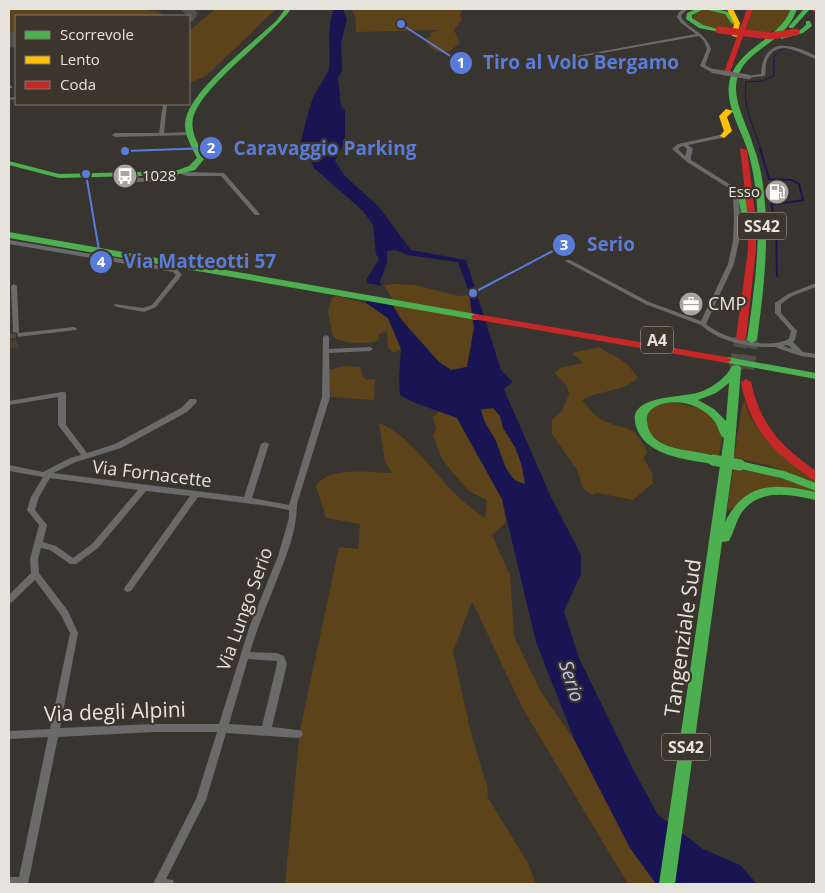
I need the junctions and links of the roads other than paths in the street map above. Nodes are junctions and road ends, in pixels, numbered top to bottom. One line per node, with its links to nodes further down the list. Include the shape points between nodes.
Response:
1 (288, 9): 19 (main road, via 203,94 188,118)
2 (686, 9): 11 (street, via 679,18)
3 (701, 9): 8 (main road, bridge, via 690,14 689,19 701,27 771,36 796,32)
4 (707, 9): 9 (main road, via 730,14)
5 (730, 9): 9 (main road, via 737,23)
6 (750, 9): 14 (main road, SS42)
7 (794, 9): 10 (main road, via 791,22)
8 (813, 13): 10 (main road); 15 (main road, via 805,30 769,46)
9 (736, 30): 14 (main road)
10 (781, 31): 15 (main road, via 746,55)
11 (700, 35): 12 (street, bridge, via 709,49 702,66 713,71 763,75 766,59 779,48 797,48); 13 (street)
12 (816, 58)
13 (551, 61)
14 (729, 65): 17 (main road, SS42, via 724,80)
15 (733, 79): 28 (main road, SS42, via 734,101 753,155 762,206 762,253 746,339)
16 (165, 105): 18 (street)
17 (729, 112): 21 (main road, via 723,116 728,132); 28 (main road, SS42, via 745,158)
18 (162, 134): 19 (street); 20 (street)
19 (189, 134): 25 (main road, via 201,154 201,160)
20 (115, 135)
21 (724, 136): 22 (street)
22 (684, 144): 23 (street, via 690,150); 23 (street, via 675,149)
23 (689, 161): 26 (street)
24 (9, 163): 25 (main road, via 54,175)
25 (178, 172): 27 (street, via 222,174)
26 (732, 188): 28 (main road, via 742,195 743,208); 38 (street, via 736,196 736,241 731,264)
27 (257, 214)
28 (752, 220)
29 (9, 228): 35 (main road, A4)
30 (9, 235): 35 (main road, A4)
31 (9, 242): 36 (street, via 176,270 179,275 154,306 144,310)
32 (568, 261): 38 (street, via 648,303)
33 (816, 285): 42 (street, via 778,303 778,313 794,331)
34 (14, 286): 40 (street)
35 (342, 289): 37 (main road, A4)
36 (117, 305)
37 (500, 317): 48 (main road, A4); 50 (main road, A4)
38 (703, 324): 43 (street, via 710,331 727,338)
39 (74, 329): 40 (street)
40 (12, 335)
41 (326, 337): 45 (street, Via Lungo Serio)
42 (789, 342): 43 (street); 46 (street)
43 (774, 346): 46 (street)
44 (370, 349): 45 (street)
45 (326, 351): 66 (street, Via Lungo Serio, via 326,397)
46 (801, 354): 47 (street)
47 (816, 356)
48 (816, 367)
49 (742, 368): 51 (main road, Tangenziale Sud / SS42); 52 (main road, via 716,389); 57 (main road, Tangenziale Sud / SS42)
50 (816, 376)
51 (746, 382): 57 (main road, Tangenziale Sud / SS42); 60 (main road, via 750,410 761,428 788,455)
52 (682, 398): 57 (main road, via 707,407 720,417 726,430); 61 (main road, bridge, via 662,400 649,406 641,417 642,429 658,445 784,475)
53 (193, 401): 56 (street, via 184,410 118,446)
54 (9, 403): 56 (street, via 62,394 62,425)
55 (265, 444): 65 (street)
56 (85, 456): 59 (street)
57 (728, 456): 69 (main road, Tangenziale Sud / SS42)
58 (9, 468): 59 (street, Via Fornacette)
59 (46, 476): 62 (street, Via Fornacette); 67 (street, via 32,510 43,525)
60 (816, 476)
61 (816, 487)
62 (144, 488): 63 (street, Via Fornacette); 67 (street, via 95,546 73,562 53,548)
63 (196, 494): 65 (street, Via Fornacette); 70 (street)
64 (816, 496): 69 (main road, via 779,490 761,492 744,500 736,507 727,525 719,566)
65 (247, 500): 66 (street, Via Fornacette)
66 (292, 508): 72 (street, Via Lungo Serio, via 293,518 282,556)
67 (39, 544): 68 (street, via 34,559)
68 (35, 574): 71 (street); 75 (street, via 65,613 74,633)
69 (711, 584): 82 (main road, Tangenziale Sud / SS42)
70 (128, 589)
71 (9, 600)
72 (244, 655): 73 (street, Via Lungo Serio); 74 (street, via 281,660)
73 (223, 727): 74 (street, Via degli Alpini); 75 (street, Via degli Alpini); 80 (street, Via Lungo Serio, via 200,800)
74 (266, 730): 77 (street, Via degli Alpini)
75 (55, 732): 76 (street, Via degli Alpini); 79 (street)
76 (9, 734)
77 (298, 734)
78 (9, 882): 79 (street)
79 (23, 883)
80 (159, 884): 81 (street)
81 (169, 884)
82 (667, 884)

